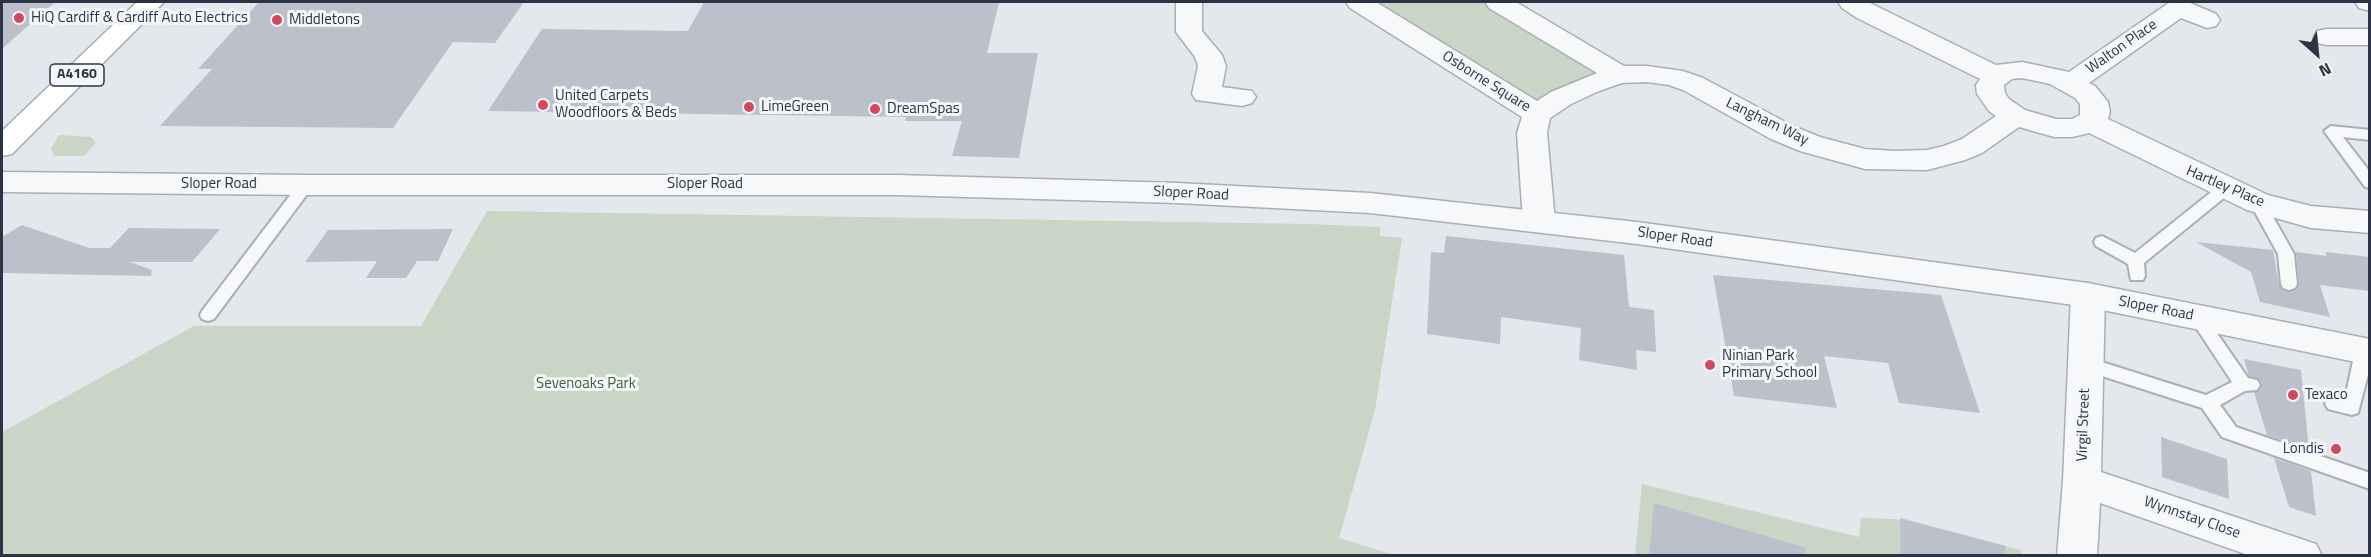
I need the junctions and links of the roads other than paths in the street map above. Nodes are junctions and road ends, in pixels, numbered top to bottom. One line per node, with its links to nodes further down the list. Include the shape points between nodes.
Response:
1 (152, 2): 17 (main road, A4160)
2 (1189, 2): 12 (street, via 1189,32 1212,66 1206,94)
3 (1359, 2): 13 (street, Osborne Square)
4 (1498, 2): 9 (street)
5 (1851, 2): 10 (street)
6 (2206, 20): 11 (street, Walton Place, via 2179,7)
7 (2327, 37): 8 (street)
8 (2370, 37)
9 (1619, 75): 13 (street, Osborne Square, via 1589,84); 14 (street, Langham Way, via 1647,74 1683,80 1790,136 1865,159 1927,160 1954,153 1972,146)
10 (1996, 76): 11 (street, via 2022,70); 14 (street, via 1990,85 1991,94)
11 (2071, 83): 15 (street, via 2094,102 2096,112)
12 (1242, 97)
13 (1537, 114): 23 (street, via 1532,133)
14 (2015, 116): 15 (street, via 2054,128)
15 (2090, 122): 21 (street, Hartley Place)
16 (2370, 135): 19 (lane, via 2331,131)
17 (2, 147)
18 (2, 182): 20 (street, Sloper Road)
19 (2370, 183)
20 (306, 185): 23 (street, Sloper Road, via 1026,188 1370,203); 28 (lane)
21 (2225, 189): 22 (street, Hartley Place); 25 (lane, via 2137,269)
22 (2258, 203): 24 (street, Hartley Place, via 2311,217); 26 (lane, via 2286,254)
23 (1539, 221): 27 (street, Sloper Road)
24 (2370, 222)
25 (2102, 242)
26 (2289, 284)
27 (2088, 295): 29 (street, Sloper Road); 31 (street, Virgil Street)
28 (208, 315)
29 (2197, 317): 30 (street, Sloper Road); 33 (lane, via 2248,385)
30 (2367, 351): 32 (lane)
31 (2086, 363): 33 (lane); 35 (street, Virgil Street)
32 (2363, 389): 34 (lane, via 2352,408)
33 (2208, 403): 36 (lane, via 2229,432)
34 (2334, 404)
35 (2082, 481): 37 (street, Virgil Street); 38 (street, Wynnstay Close)
36 (2370, 481)
37 (2077, 555)
38 (2302, 555)

